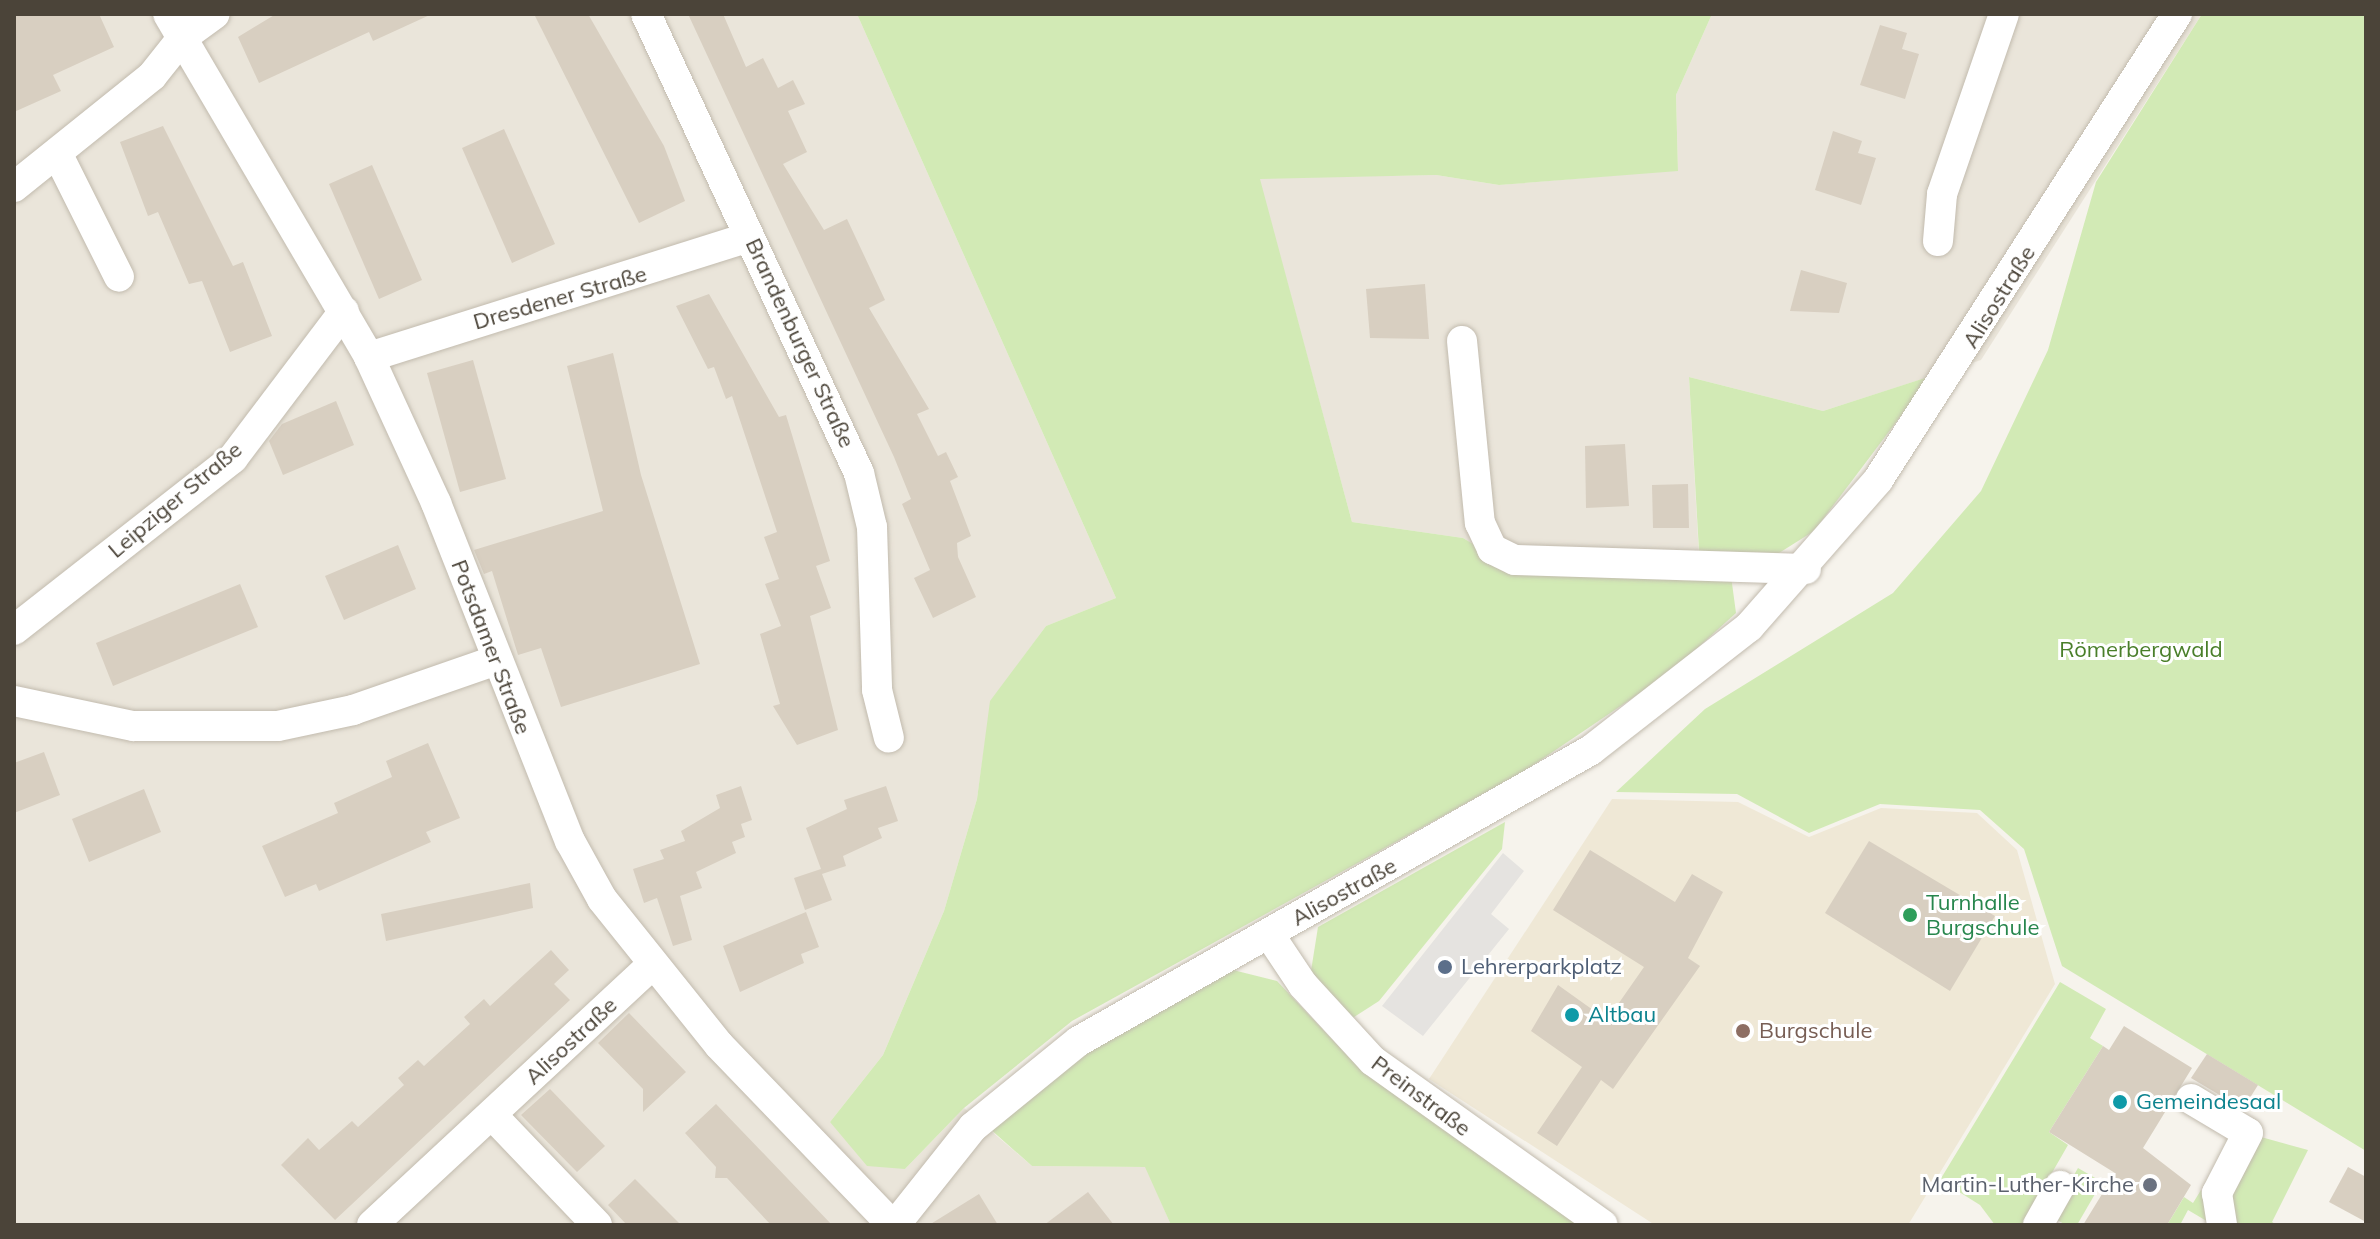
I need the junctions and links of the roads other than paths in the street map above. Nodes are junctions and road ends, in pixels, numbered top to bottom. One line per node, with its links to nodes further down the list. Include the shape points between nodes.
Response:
1 (215, 14): 5 (street)
2 (646, 14): 8 (street, Brandenburger Straße)
3 (2004, 14): 9 (street, via 1942,194)
4 (2177, 14): 14 (street, Alisostraße, via 1962,357)
5 (175, 25): 6 (street, via 152,76); 11 (street, Potsdamer Straße)
6 (58, 155): 7 (street); 10 (street)
7 (14, 187)
8 (749, 237): 13 (street, Dresdener Straße); 18 (street, Brandenburger Straße, via 859,473 876,578 877,690)
9 (1938, 241)
10 (119, 277)
11 (344, 311): 13 (street, Potsdamer Straße); 15 (street, Leipziger Straße, via 233,458)
12 (1462, 341): 14 (street, via 1480,523 1492,549 1515,560)
13 (369, 357): 16 (street, Potsdamer Straße, via 436,503)
14 (1806, 569): 19 (street, Alisostraße, via 1738,636 1591,750)
15 (14, 630)
16 (494, 661): 17 (street, via 353,710 278,726 133,726); 20 (street, Potsdamer Straße, via 570,841)
17 (14, 701)
18 (889, 738)
19 (1269, 934): 26 (street, Alisostraße, via 1079,1041 1022,1084 973,1127); 27 (street, Preinstraße, via 1303,985 1373,1061)
20 (650, 967): 22 (street, Alisostraße); 26 (street, Potsdamer Straße)
21 (2191, 1099): 29 (street, via 2248,1133 2217,1193)
22 (492, 1115): 24 (street, Alisostraße); 25 (street)
23 (2060, 1186): 28 (street)
24 (372, 1225)
25 (597, 1225)
26 (893, 1225)
27 (1603, 1225)
28 (2038, 1225)
29 (2222, 1225)

